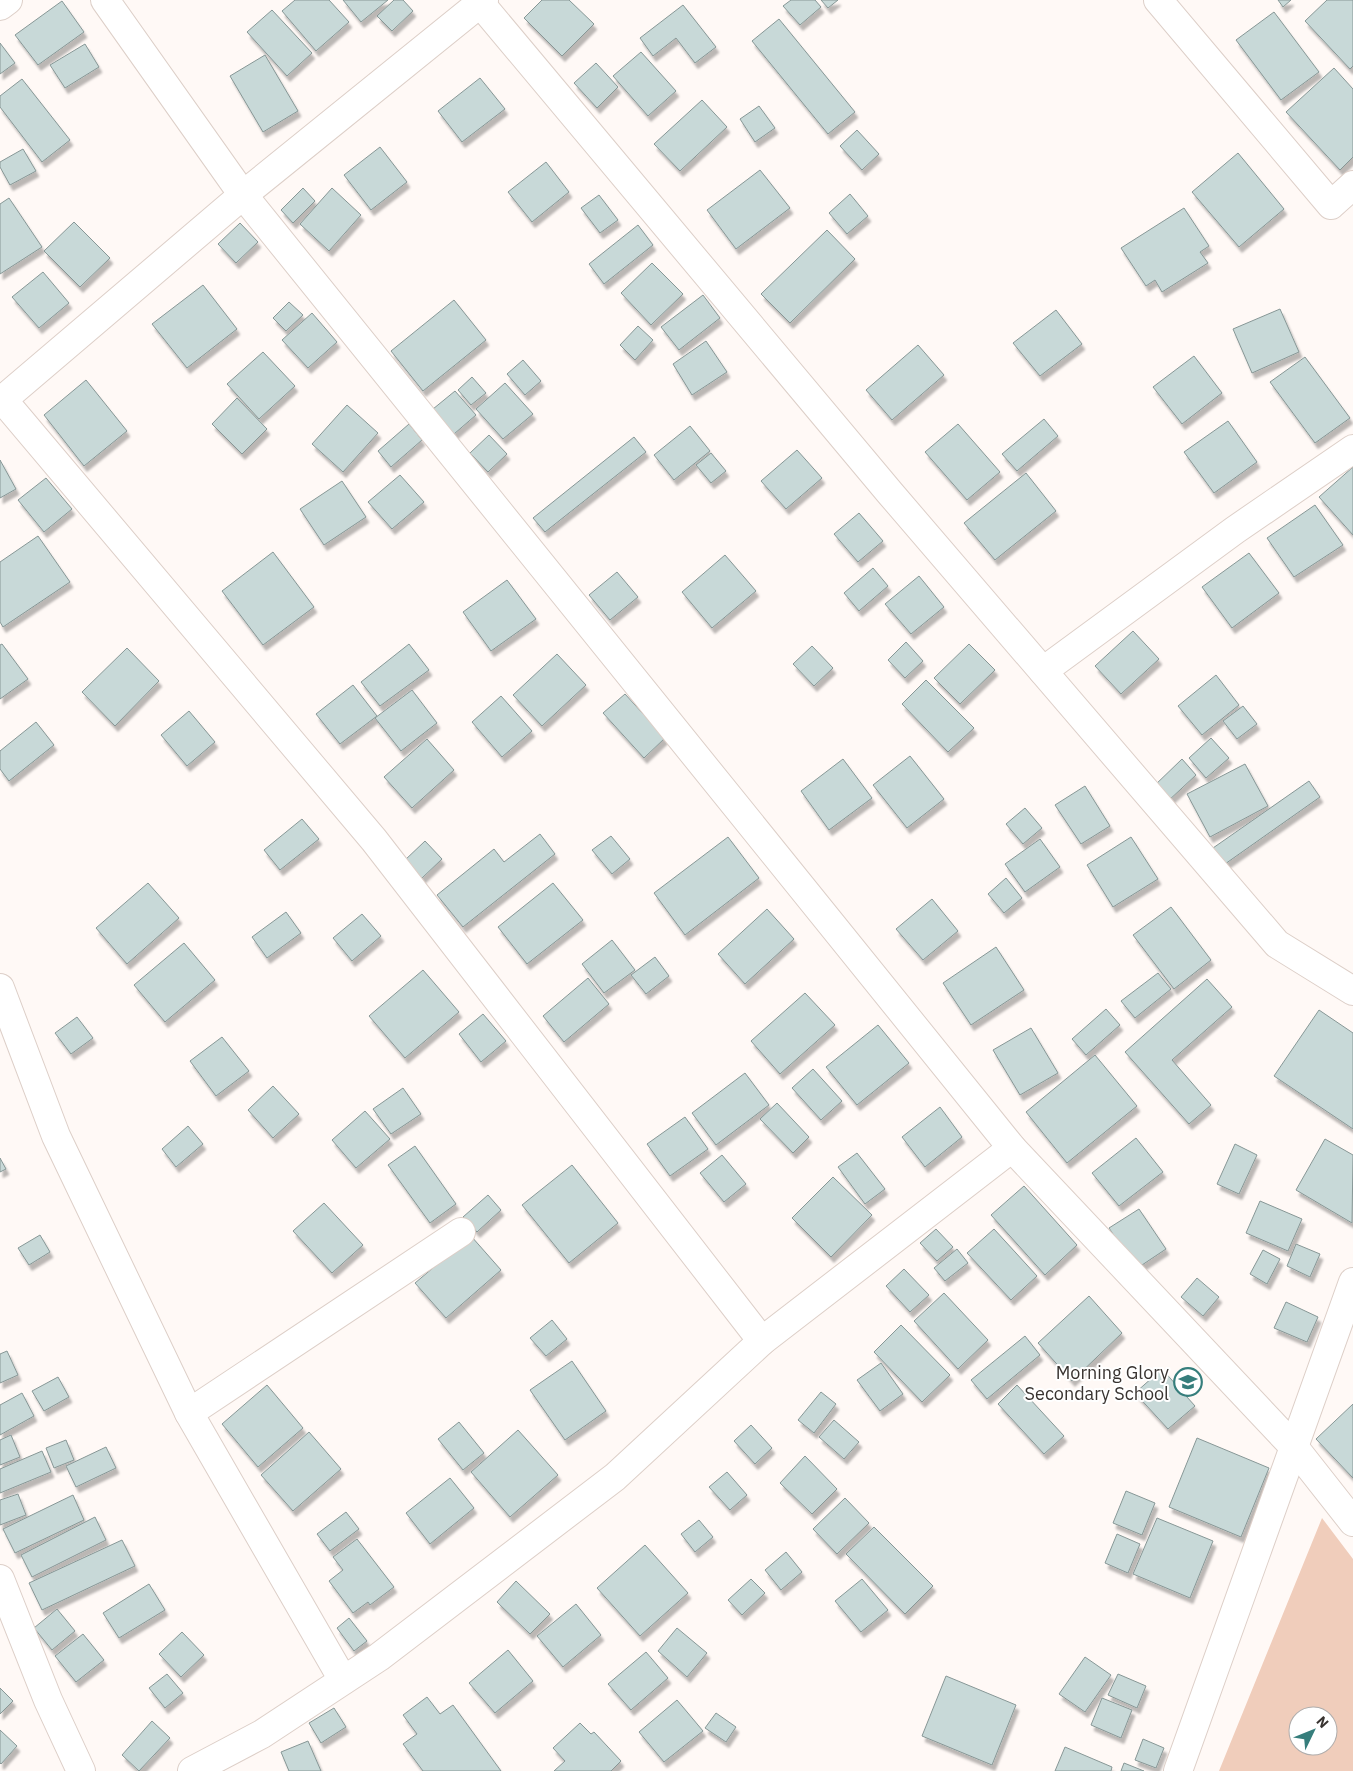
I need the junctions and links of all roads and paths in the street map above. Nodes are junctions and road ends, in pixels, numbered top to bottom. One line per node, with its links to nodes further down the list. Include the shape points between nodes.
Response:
1 (8, 0): 5 (street)
2 (104, 0): 7 (street)
3 (1158, 0): 6 (street, via 1331,205)
4 (482, 1): 7 (street); 10 (street, via 890,493)
5 (0, 6)
6 (1353, 185)
7 (243, 195): 8 (street); 13 (street)
8 (2, 401): 16 (street, via 374,840)
9 (1353, 449): 10 (street, via 1235,530)
10 (1043, 671): 12 (street, via 1277,944)
11 (0, 988): 17 (street, via 56,1136)
12 (1353, 991)
13 (1012, 1148): 16 (street); 18 (street)
14 (461, 1232): 17 (street)
15 (1353, 1282): 18 (street)
16 (762, 1342): 21 (street, via 615,1477 379,1657)
17 (189, 1413): 21 (street)
18 (1294, 1448): 19 (street); 24 (street)
19 (1353, 1522)
20 (0, 1579): 22 (street)
21 (343, 1680): 23 (street, via 262,1734)
22 (80, 1771)
23 (192, 1771)
24 (1178, 1771)

